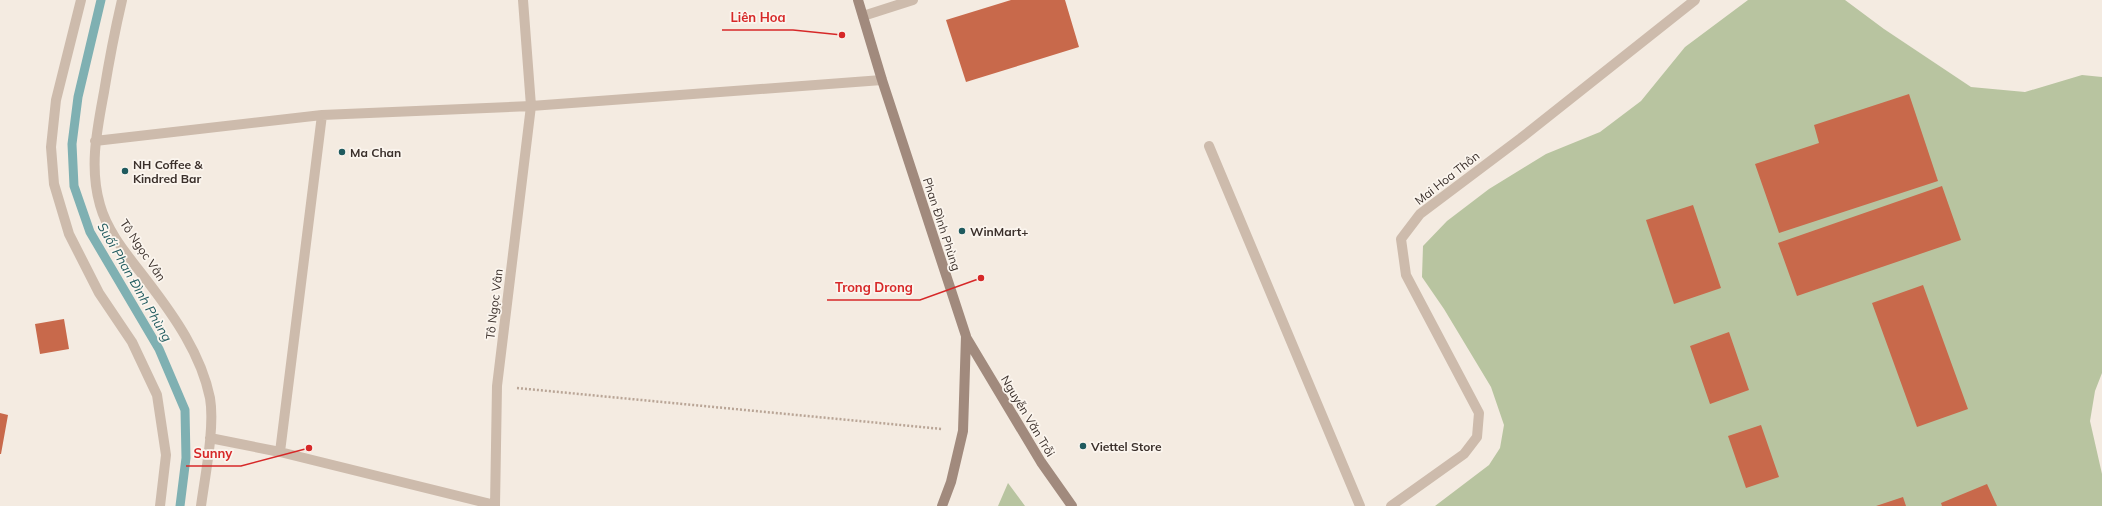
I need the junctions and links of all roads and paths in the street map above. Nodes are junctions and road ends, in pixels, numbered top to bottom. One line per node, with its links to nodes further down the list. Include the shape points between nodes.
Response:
1 (82, 0): 19 (street, via 56,100 51,147 54,184 69,234 99,293 132,342 157,394 166,455)
2 (122, 0): 11 (street, Tô Ngọc Vân)
3 (523, 0): 9 (street, Tô Ngọc Vân)
4 (858, 0): 7 (main road, Phan Đình Phùng)
5 (913, 0): 7 (street)
6 (1695, 0): 24 (street, Mai Hoa Thôn, via 1521,138 1420,214 1401,239 1406,275 1479,413 1477,437 1464,454)
7 (863, 16): 8 (main road, Phan Đình Phùng)
8 (882, 80): 9 (street); 13 (main road, Phan Đình Phùng)
9 (532, 106): 10 (street); 14 (street, Tô Ngọc Vân)
10 (322, 116): 11 (street); 17 (street)
11 (95, 141): 16 (street, Tô Ngọc Vân, via 94,174 100,206 116,238 184,333 210,398)
12 (1209, 146): 23 (street)
13 (966, 336): 15 (main road, Phan Đình Phùng); 22 (main road, Nguyễn Văn Trỗi, via 1041,462)
14 (497, 386): 15 (path); 18 (street, Tô Ngọc Vân)
15 (963, 431): 21 (main road, Phan Đình Phùng, via 951,482)
16 (210, 438): 17 (street); 20 (street, Tô Ngọc Vân)
17 (280, 452): 18 (street)
18 (495, 505)
19 (160, 506)
20 (201, 506)
21 (942, 506)
22 (1072, 506)
23 (1360, 506)
24 (1391, 506)

